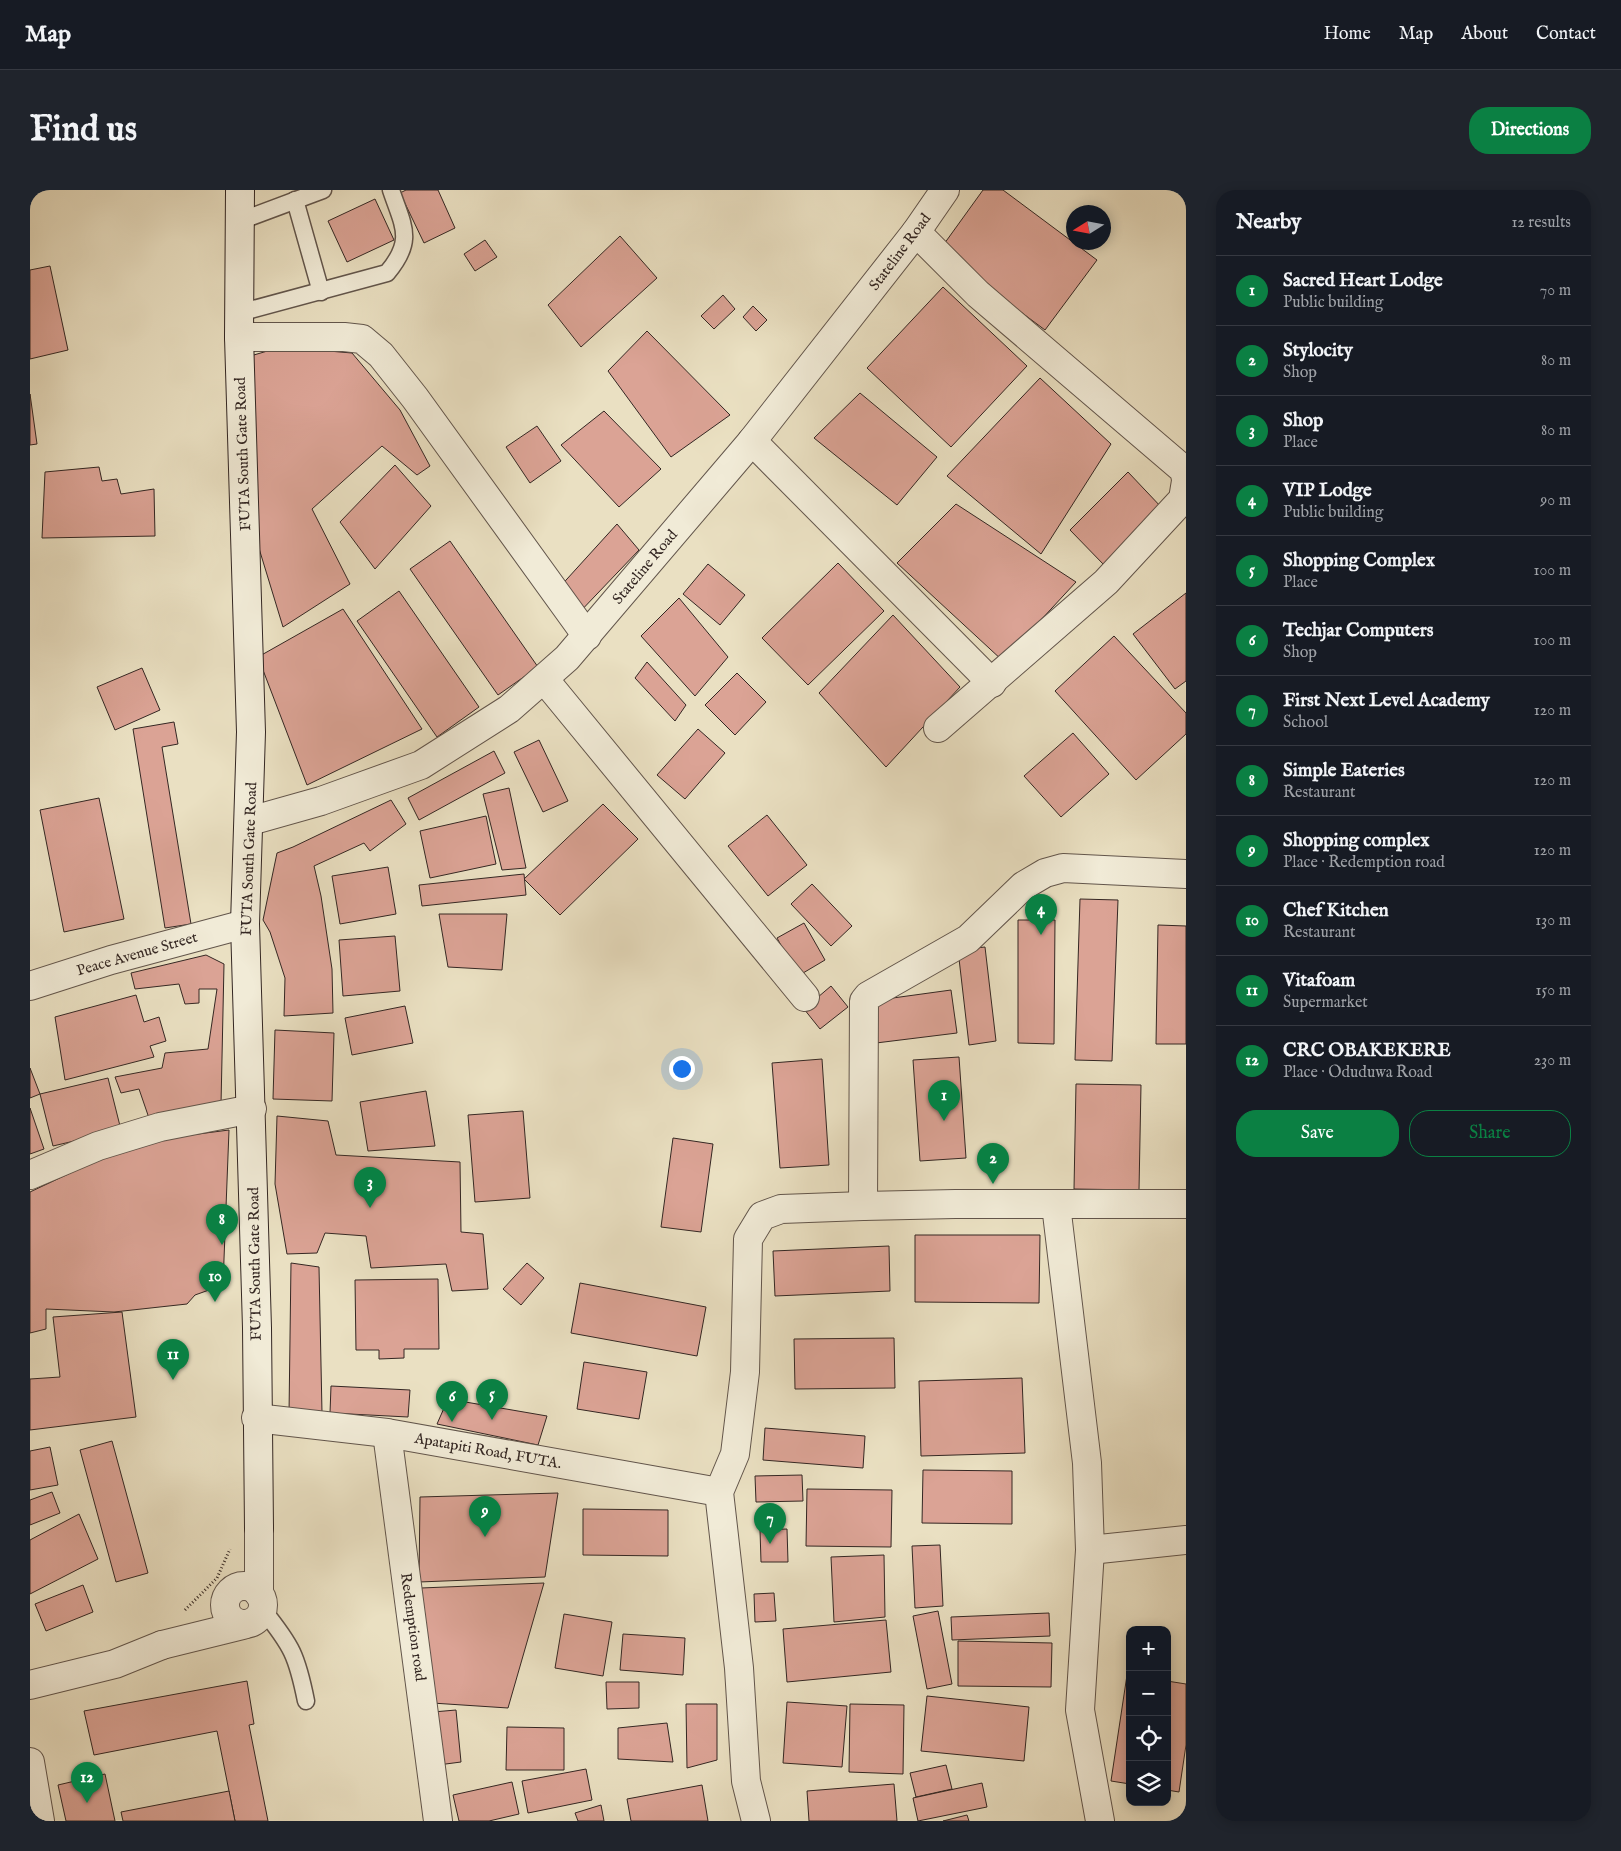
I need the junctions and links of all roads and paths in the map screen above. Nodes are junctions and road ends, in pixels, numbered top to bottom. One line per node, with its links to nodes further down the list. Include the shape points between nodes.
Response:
1 (240, 190): 6 (street, FUTA South Gate Road)
2 (323, 190): 5 (lane)
3 (391, 190): 8 (lane, via 406,236 398,260 387,273)
4 (945, 190): 7 (street, Stateline Road)
5 (295, 200): 6 (lane); 8 (lane)
6 (240, 221): 9 (street, FUTA South Gate Road)
7 (916, 232): 10 (street, Stateline Road); 11 (street, via 978,294 1177,463 1184,470)
8 (321, 292): 9 (lane)
9 (239, 325): 12 (street, via 362,339 381,355); 16 (street, FUTA South Gate Road, via 252,732)
10 (752, 441): 12 (street, Stateline Road); 14 (street)
11 (1186, 480): 14 (street, via 1183,499 1106,582)
12 (587, 636): 13 (street, Stateline Road)
13 (544, 679): 16 (street, Stateline Road, via 509,709 420,765 321,801); 20 (street)
14 (992, 683): 15 (street)
15 (938, 728)
16 (250, 821): 18 (street, FUTA South Gate Road)
17 (1186, 874): 25 (street, via 1064,868 1045,873 1023,886 968,939 868,996 864,1001)
18 (246, 924): 19 (street, Peace Avenue Street, via 111,960); 21 (street, FUTA South Gate Road)
19 (30, 986)
20 (805, 997)
21 (252, 1109): 22 (street, via 160,1127 98,1146); 26 (street, FUTA South Gate Road)
22 (30, 1175)
23 (1186, 1204): 24 (street)
24 (1056, 1205): 25 (street); 31 (street, via 1087,1463)
25 (863, 1206): 28 (street, via 781,1209 762,1216 748,1239 745,1372 735,1454)
26 (256, 1418): 27 (street, Apatapiti Road, FUTA.); 32 (street, FUTA South Gate Road, via 259,1528)
27 (387, 1432): 28 (street, Apatapiti Road, FUTA.); 38 (street, Redemption road)
28 (719, 1492): 39 (street, via 740,1668 746,1781)
29 (232, 1540): 33 (path, via 217,1578)
30 (1186, 1540): 31 (street)
31 (1090, 1550): 40 (street, via 1080,1710)
32 (245, 1603): 34 (street, via 162,1645 115,1664); 35 (lane, via 287,1640 295,1654)
33 (178, 1614)
34 (30, 1685)
35 (306, 1701)
36 (30, 1762): 37 (street)
37 (40, 1821)
38 (438, 1821)
39 (756, 1821)
40 (1100, 1821)

